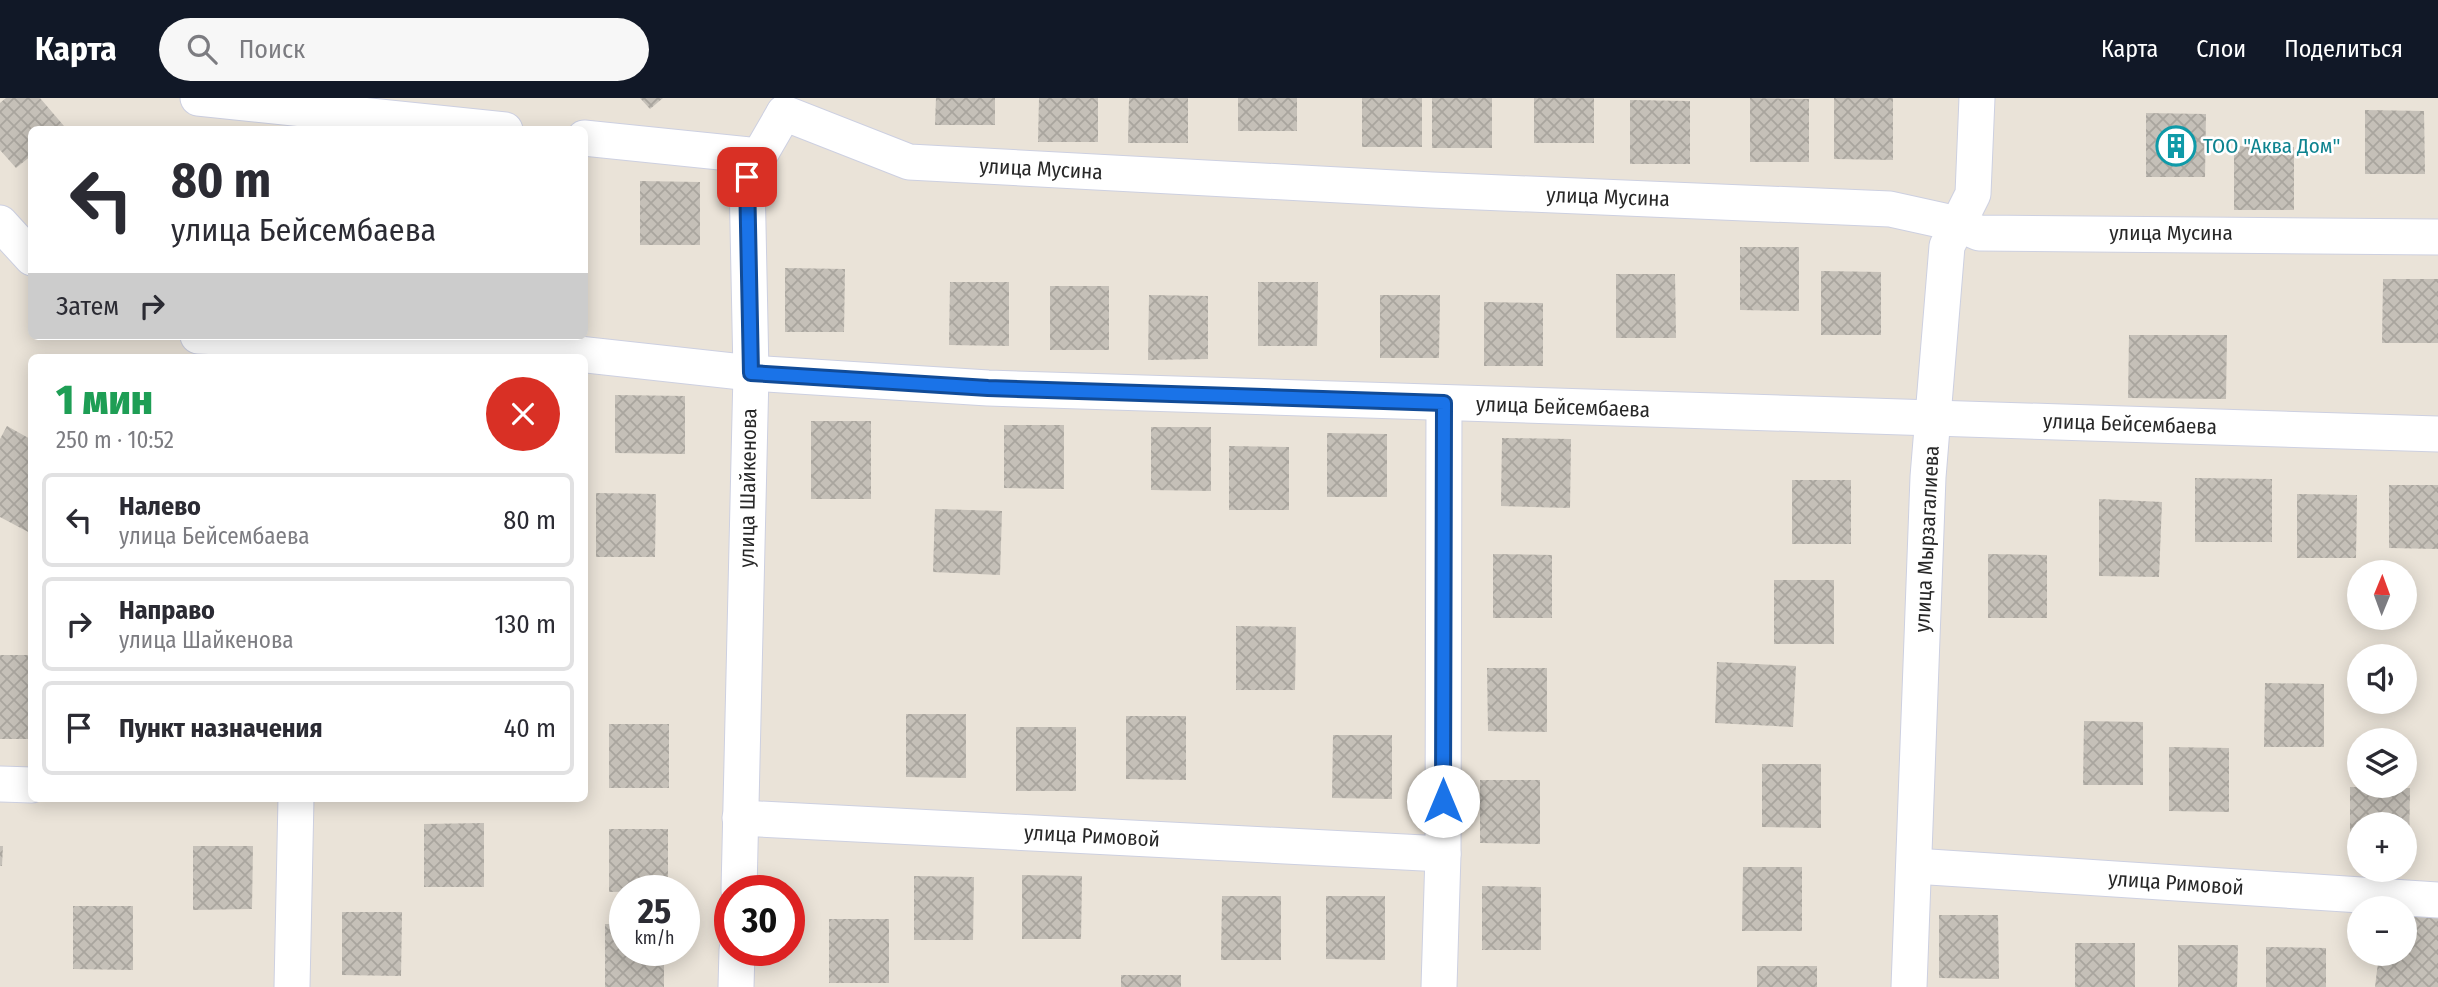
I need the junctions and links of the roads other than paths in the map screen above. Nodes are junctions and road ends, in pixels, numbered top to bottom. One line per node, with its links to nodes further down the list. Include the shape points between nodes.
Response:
1 (198, 98): 4 (street)
2 (1977, 98): 8 (street, улица Мырзагалиева, via 1973,194)
3 (780, 106): 6 (street, улица Шайкенова); 8 (street, улица Мусина, via 909,162 1890,209)
4 (467, 126)
5 (588, 138): 6 (street)
6 (759, 156): 15 (street, улица Шайкенова, via 747,177)
7 (0, 223): 10 (street)
8 (1958, 224): 9 (street, улица Мусина, via 1979,233); 17 (street, улица Мырзагалиева, via 1947,246)
9 (2438, 237)
10 (28, 254)
11 (241, 340): 12 (street, улица Бейсембаева)
12 (306, 346): 13 (street, улица Бейсембаева)
13 (578, 354)
14 (588, 355): 15 (street, улица Бейсембаева)
15 (751, 373): 16 (street, улица Бейсембаева, via 988,388); 22 (street, улица Шайкенова)
16 (1444, 403): 17 (street, улица Бейсембаева); 23 (street)
17 (1933, 419): 18 (street, улица Бейсембаева); 24 (street, улица Мырзагалиева)
18 (2438, 434)
19 (0, 784): 20 (street)
20 (28, 785)
21 (296, 802): 28 (street)
22 (740, 818): 23 (street, улица Римовой); 25 (street, улица Шайкенова)
23 (1443, 854): 30 (street)
24 (1913, 866): 26 (street, улица Римовой); 31 (street, улица Мырзагалиева)
25 (739, 875)
26 (2438, 900)
27 (737, 966): 29 (street)
28 (292, 987)
29 (736, 987)
30 (1439, 987)
31 (1909, 987)

